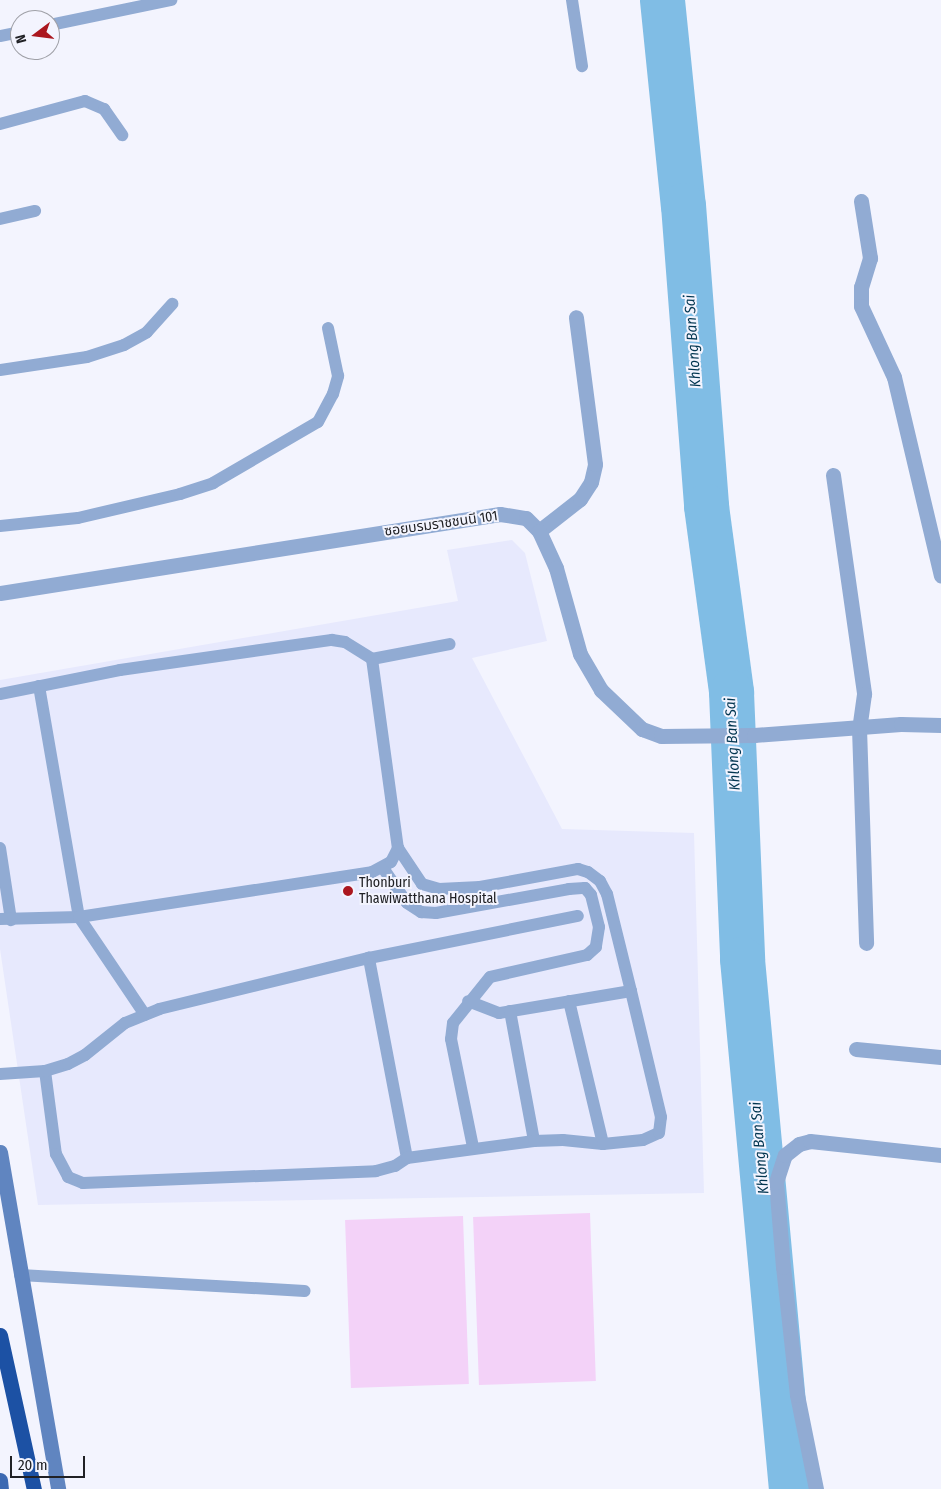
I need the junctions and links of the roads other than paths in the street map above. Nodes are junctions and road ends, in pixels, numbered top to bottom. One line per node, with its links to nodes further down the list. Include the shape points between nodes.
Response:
1 (171, 0): 3 (lane)
2 (572, 0): 4 (lane)
3 (60, 24)
4 (582, 66)
5 (0, 124): 6 (lane, via 85,102 104,109)
6 (122, 135)
7 (861, 200): 17 (street, via 870,258 861,287 861,306 894,377)
8 (35, 211): 9 (lane)
9 (0, 219)
10 (172, 304): 13 (lane, via 147,332 124,345 87,357)
11 (576, 317): 16 (street, via 595,464 591,482 580,499)
12 (328, 328): 15 (lane, via 338,376 333,394 318,422 213,483 180,494 78,518)
13 (0, 370)
14 (833, 475): 24 (street, via 862,672 863,708)
15 (0, 526)
16 (539, 531): 18 (street, ซอยบรมราชชนนี 101, via 526,518 500,514); 24 (street, ซอยบรมราชชนนี 101, via 556,568 580,654 601,690 642,729 661,736 754,735)
17 (941, 576)
18 (0, 593)
19 (450, 644): 20 (lane)
20 (372, 659): 21 (lane, via 345,642 332,640 120,670); 26 (lane)
21 (40, 686): 22 (lane); 29 (lane)
22 (0, 694)
23 (941, 725): 24 (street, ซอยบรมราชชนนี 101)
24 (858, 728): 31 (street)
25 (0, 848): 30 (lane)
26 (398, 848): 27 (lane, via 391,862); 33 (lane, via 422,884 439,890 480,887 578,869 588,872 600,881 607,894)
27 (383, 868): 29 (lane); 34 (lane, via 407,903 420,912 436,913 569,889 585,888 591,895 599,927 596,947 587,955 490,977)
28 (578, 916): 32 (lane)
29 (78, 917): 30 (lane); 37 (lane)
30 (6, 919)
31 (866, 943)
32 (368, 958): 37 (lane); 47 (lane)
33 (631, 991): 35 (lane); 43 (lane, via 661,1117 659,1133 643,1140)
34 (468, 1001): 36 (lane, via 499,1013); 44 (lane, via 453,1023 451,1039)
35 (569, 1001): 36 (lane); 43 (lane)
36 (510, 1011): 42 (lane)
37 (145, 1015): 40 (lane, via 125,1023 86,1055)
38 (856, 1049): 39 (street)
39 (941, 1057)
40 (45, 1071): 41 (lane); 47 (lane, via 56,1154 68,1178 83,1183 376,1171)
41 (0, 1074)
42 (534, 1141): 43 (lane); 44 (lane)
43 (603, 1144)
44 (473, 1147): 47 (lane)
45 (0, 1152): 48 (main road)
46 (941, 1154): 56 (street, via 810,1141 799,1144 785,1155 776,1182 783,1267 797,1395)
47 (407, 1158)
48 (20, 1275): 49 (lane); 55 (main road)
49 (305, 1291)
50 (0, 1336): 53 (highway); 54 (highway)
51 (0, 1480): 52 (main road)
52 (1, 1489)
53 (24, 1489)
54 (34, 1489)
55 (58, 1489)
56 (816, 1489)

